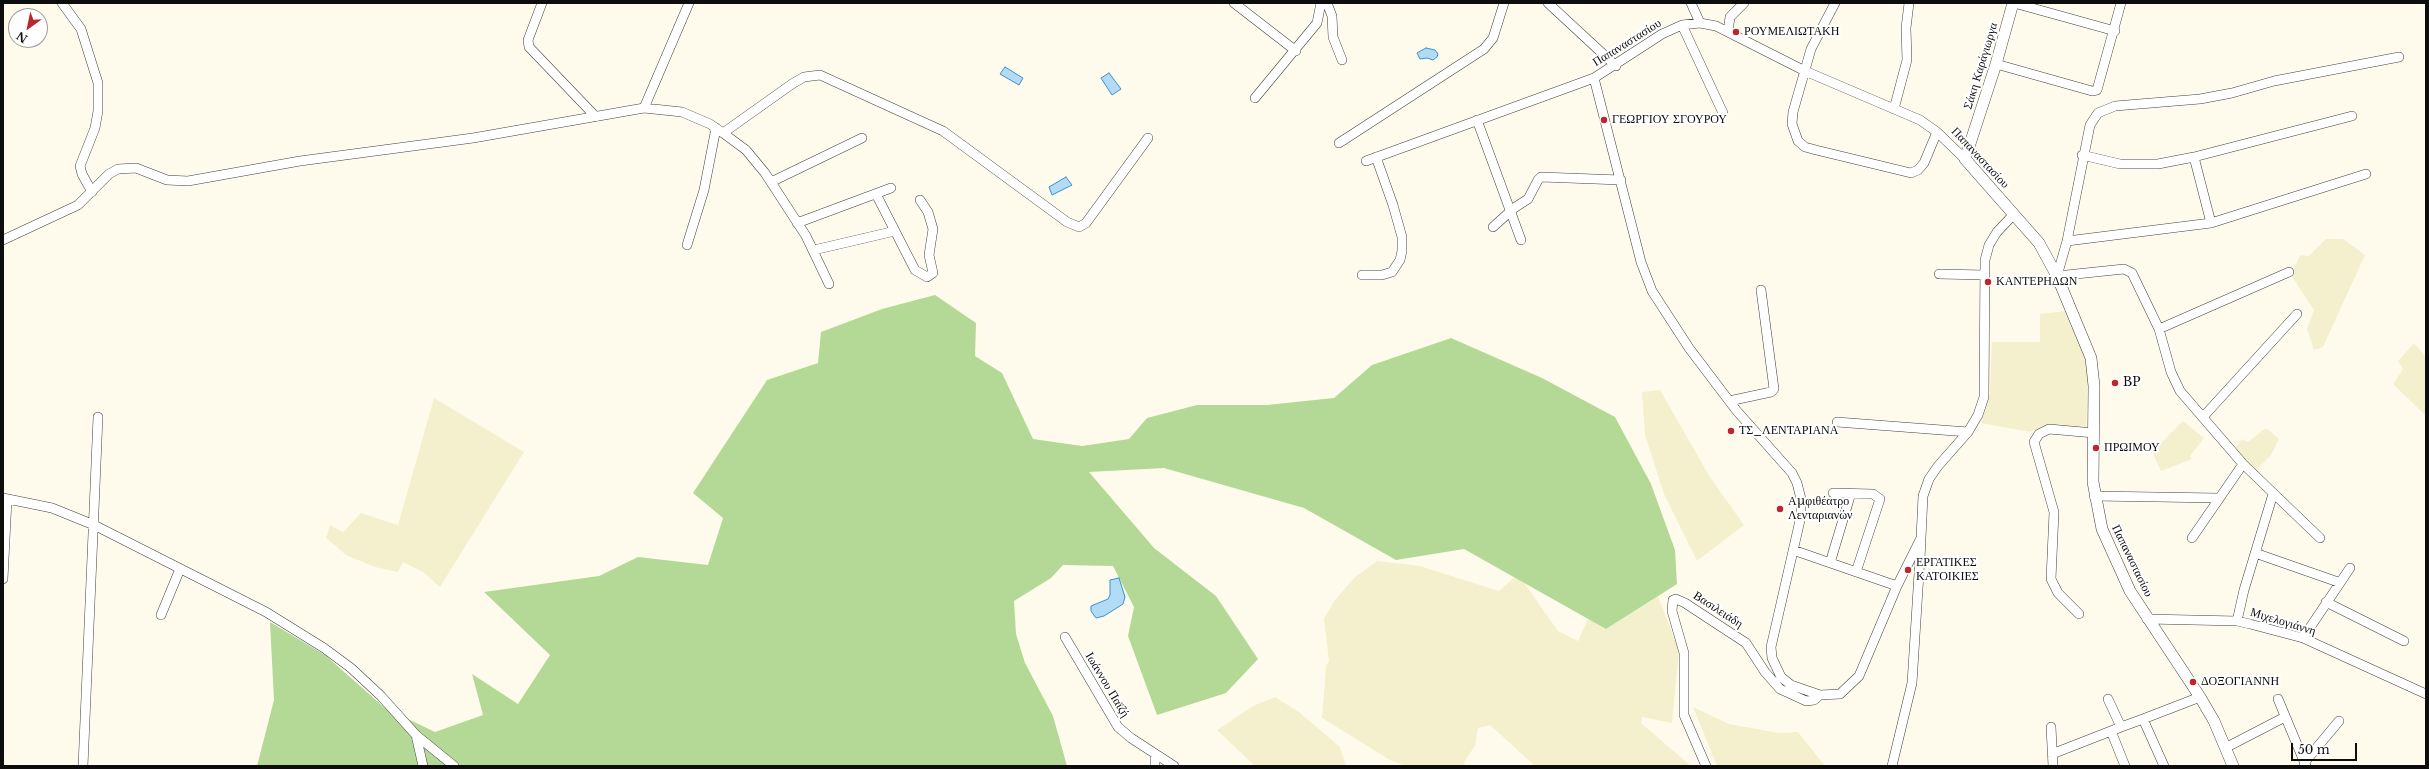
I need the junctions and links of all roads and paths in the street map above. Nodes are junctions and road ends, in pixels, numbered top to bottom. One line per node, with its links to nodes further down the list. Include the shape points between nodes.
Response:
1 (62, 3): 47 (street, via 81,29 98,83 97,116 80,166)
2 (542, 3): 31 (street, via 528,40 529,47)
3 (689, 3): 27 (street)
4 (1234, 3): 19 (street)
5 (1321, 3): 19 (street, via 1317,23)
6 (1327, 3): 21 (street, via 1332,16 1333,37)
7 (1504, 3): 37 (street, via 1492,38 1484,49)
8 (1548, 3): 23 (street)
9 (1691, 3): 15 (street)
10 (1744, 3): 18 (street, via 1730,17)
11 (1836, 3): 24 (street, via 1811,49)
12 (1909, 3): 28 (street, via 1906,28 1908,60)
13 (2013, 3): 17 (street); 22 (street, Σάκη Καράγιωργα)
14 (2121, 3): 17 (street)
15 (1700, 24): 16 (street, Παπαναστασίου); 18 (street, Παπαναστασίου, via 1716,26)
16 (1682, 25): 23 (street, Παπαναστασίου, via 1640,47); 29 (street)
17 (2115, 31): 22 (street, via 2097,90 2092,91)
18 (1728, 32): 24 (street, Παπαναστασίου)
19 (1296, 51): 26 (street)
20 (2399, 57): 38 (street, via 2274,81 2219,95 2105,108 2090,125)
21 (1342, 60)
22 (1996, 64): 41 (street, Σάκη Καράγιωργα)
23 (1616, 66): 25 (street, Παπαναστασίου)
24 (1805, 71): 28 (street, Παπαναστασίου); 34 (street, via 1792,124 1798,141 1805,147 1912,173 1924,163)
25 (1594, 78): 32 (street, Παπαναστασίου); 44 (street)
26 (1255, 98)
27 (644, 108): 31 (street); 33 (street, via 682,112)
28 (1894, 109): 34 (street, Παπαναστασίου, via 1920,120)
29 (1723, 113)
30 (2352, 116): 39 (street)
31 (596, 117): 47 (street, via 473,138 300,161 188,181 167,180 136,168 126,168 109,174)
32 (1477, 120): 40 (street, Παπαναστασίου); 50 (street)
33 (720, 131): 36 (street, via 804,77 820,75 943,131 1067,222 1079,227 1086,223); 45 (street, via 746,150); 59 (street)
34 (1937, 132): 41 (street, Παπαναστασίου)
35 (862, 138): 45 (street)
36 (1148, 138)
37 (1339, 143)
38 (2082, 155): 39 (street, via 2132,165 2158,164); 58 (street)
39 (2194, 157): 53 (street)
40 (1376, 158): 42 (street, Παπαναστασίου); 63 (street, via 1402,237 1402,251 1400,260 1392,272)
41 (1965, 158): 51 (street, Παπαναστασίου)
42 (1366, 161)
43 (2366, 174): 53 (street)
44 (1622, 180): 50 (street, via 1541,177 1528,199); 70 (street, via 1641,262 1652,291 1689,348)
45 (771, 182): 52 (street)
46 (891, 188): 48 (street)
47 (92, 192): 56 (street, via 68,210)
48 (876, 194): 52 (street); 55 (street)
49 (920, 200): 55 (street, via 928,212 933,229 929,255 933,274 927,277 915,270)
50 (1511, 210): 54 (street); 57 (street)
51 (2014, 214): 64 (street, via 1996,232 1989,245); 65 (street, Παπαναστασίου, via 2039,243)
52 (797, 223): 60 (street)
53 (2211, 223): 58 (street)
54 (1493, 227)
55 (895, 232): 60 (street)
56 (3, 240)
57 (1521, 240)
58 (2067, 241): 65 (street)
59 (687, 245)
60 (814, 250): 66 (street)
61 (2289, 272): 69 (street)
62 (1939, 274): 64 (street)
63 (1362, 275)
64 (1985, 275): 74 (street, via 1984,397)
65 (2057, 276): 69 (street, via 2119,269 2129,271 2135,278); 75 (street, Παπαναστασίου, via 2091,358)
66 (830, 284)
67 (1761, 290): 70 (street, via 1774,389 1766,394)
68 (2297, 314): 72 (street)
69 (2159, 329): 72 (street, via 2176,383)
70 (1729, 401): 87 (street, via 1792,473 1797,483 1801,499 1801,516)
71 (98, 417): 83 (street)
72 (2203, 417): 76 (street)
73 (1837, 422): 74 (street)
74 (1968, 432): 84 (street, via 1929,479 1924,496)
75 (2094, 433): 80 (street, Παπαναστασίου); 97 (street, via 2049,429 2039,434 2034,442 2054,512 2051,579 2058,593)
76 (2243, 464): 79 (street); 82 (street)
77 (1833, 493): 78 (street)
78 (1851, 493): 89 (street); 92 (street, via 1873,494 1880,499)
79 (2273, 494): 86 (street); 88 (street)
80 (2094, 496): 82 (street); 99 (street, Παπαναστασίου, via 2110,551)
81 (5, 498): 83 (street, via 52,508); 93 (street)
82 (2218, 498): 85 (street)
83 (94, 525): 91 (street); 120 (street)
84 (1921, 538): 95 (street); 126 (street, via 1912,683)
85 (2192, 538)
86 (2320, 538)
87 (1793, 550): 89 (street); 105 (street, via 1771,647 1772,658 1781,677 1791,685)
88 (2255, 553): 94 (street); 100 (street)
89 (1830, 563): 92 (street)
90 (2350, 568): 94 (street)
91 (180, 569): 98 (street); 115 (street, via 266,612 324,648 351,668 381,696)
92 (1856, 572): 95 (street)
93 (3, 579)
94 (2338, 582): 96 (street)
95 (1897, 586): 105 (street, via 1859,676 1840,694)
96 (2326, 602): 102 (street); 103 (street)
97 (2079, 614)
98 (161, 615)
99 (2147, 619): 100 (street, Μιχελογιάννη); 106 (street, Παπαναστασίου)
100 (2237, 621): 102 (street, Μιχελογιάννη)
101 (1065, 637): 117 (street, Ιωάννου Παϊζή, via 1113,721 1125,734)
102 (2303, 638): 104 (street, Μιχελογιάννη)
103 (2404, 641)
104 (2426, 694)
105 (1820, 695): 125 (street, Βασιλειάδη, via 1814,700 1806,701 1780,689 1746,643 1676,598 1672,611 1684,653 1684,715)
106 (2200, 697): 110 (street); 116 (street, Παπαναστασίου)
107 (2108, 699): 113 (street)
108 (2278, 699): 109 (street)
109 (2285, 717): 116 (street); 119 (street)
110 (2143, 719): 113 (street); 129 (street)
111 (2338, 721): 119 (street)
112 (2051, 727): 118 (street)
113 (2121, 727): 114 (street)
114 (2111, 731): 118 (street); 128 (street)
115 (416, 735): 121 (street); 122 (street)
116 (2225, 748): 130 (street, Παπαναστασίου)
117 (1155, 754): 123 (street); 124 (street, Ιωάννου Παϊζή)
118 (2052, 754): 127 (street)
119 (2305, 764)
120 (84, 766)
121 (423, 766)
122 (454, 766)
123 (1155, 766)
124 (1174, 766)
125 (1706, 766)
126 (1892, 766)
127 (2053, 766)
128 (2125, 766)
129 (2164, 766)
130 (2234, 766)

